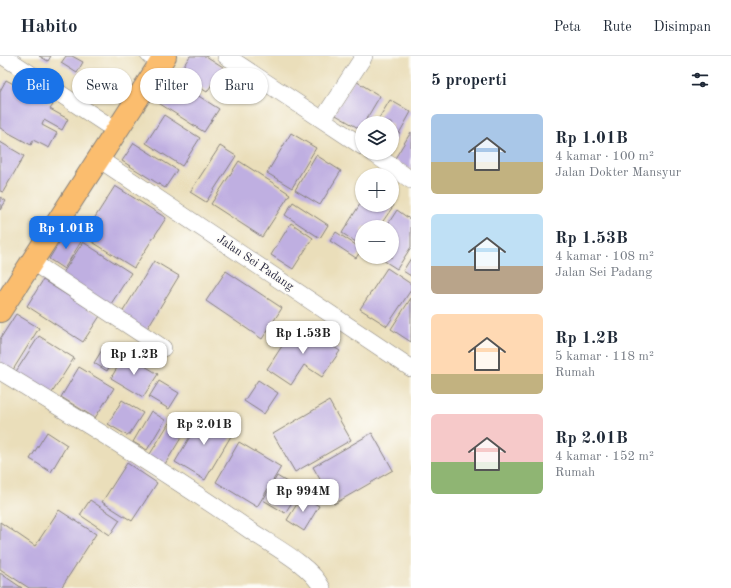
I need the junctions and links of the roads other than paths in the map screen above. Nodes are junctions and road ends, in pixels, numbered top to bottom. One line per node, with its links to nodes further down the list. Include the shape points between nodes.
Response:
1 (3, 56): 6 (street)
2 (226, 56): 5 (street)
3 (364, 56): 5 (street)
4 (152, 57): 6 (main road); 8 (main road)
5 (323, 119): 7 (street)
6 (106, 124): 12 (main road)
7 (355, 141)
8 (99, 159): 11 (main road); 15 (street, Jalan Sei Padang)
9 (383, 160): 10 (street)
10 (411, 180)
11 (31, 261): 13 (main road); 14 (street)
12 (0, 288)
13 (0, 311)
14 (163, 348)
15 (411, 368)
16 (0, 371): 17 (street, via 102,432 211,503 304,567)
17 (322, 588)

